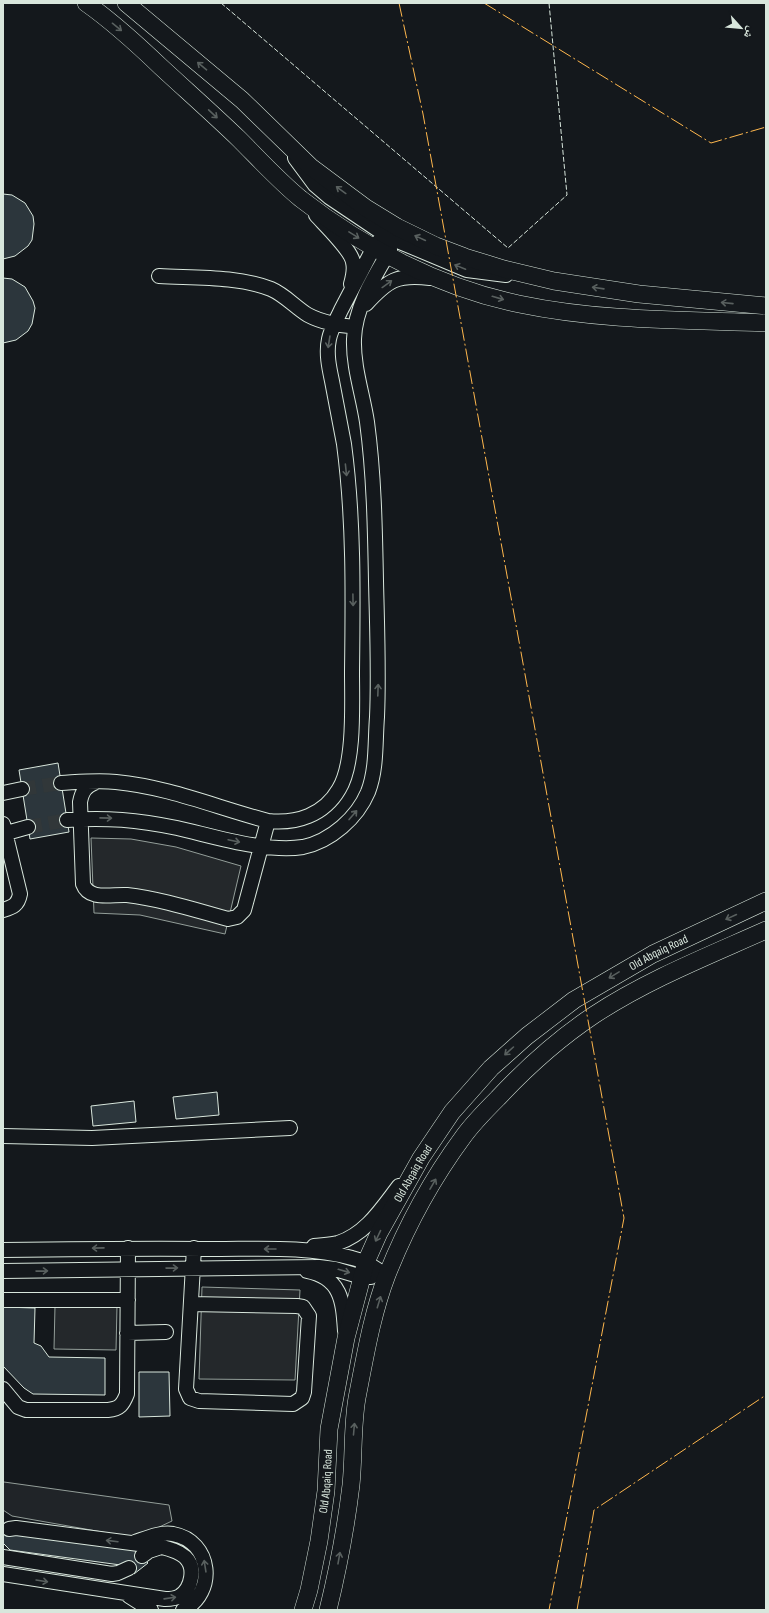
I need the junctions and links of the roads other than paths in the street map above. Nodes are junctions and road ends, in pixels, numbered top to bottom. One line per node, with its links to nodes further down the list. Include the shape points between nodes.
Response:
1 (86, 3): 4 (main road, one-way to 4, via 127,36)
2 (126, 3): 3 (main road, one-way to 2, via 242,100)
3 (284, 142): 5 (street, via 315,185 352,214 387,236); 7 (main road, one-way to 3, via 464,257 397,227 366,208 311,167)
4 (301, 198): 5 (main road, one-way to 5, via 344,229); 9 (street, via 349,252 354,273)
5 (383, 247): 7 (street, one-way to 5, via 467,270 400,242); 8 (main road, via 419,270); 9 (street); 11 (street)
6 (159, 276): 13 (street, via 257,284 284,296 309,315)
7 (554, 281): 10 (main road, one-way to 7, via 639,294)
8 (470, 291): 11 (street, one-way to 8, via 393,280 412,276); 12 (main road, one-way to 12, via 518,304 582,314)
9 (348, 295): 13 (street)
10 (766, 306)
11 (359, 311): 14 (street)
12 (766, 323)
13 (334, 324): 14 (street); 20 (street, one-way to 20, via 329,339 328,357 344,444 351,531 353,628 349,757 345,777 339,789 318,813 301,820 282,823)
14 (355, 327): 23 (street, one-way to 14, via 303,846 334,833 359,808 372,778 378,686 376,533 372,462 355,364)
15 (96, 782): 16 (street); 19 (street, via 83,791); 20 (street, via 115,782 174,792)
16 (61, 783)
17 (22, 789): 18 (street)
18 (3, 793)
19 (74, 819): 23 (street, one-way to 23, via 116,818 144,822); 23 (street, via 83,884 90,893 150,898 228,919 237,918 244,910)
20 (268, 821): 23 (street)
21 (28, 827): 22 (street)
22 (4, 831): 25 (street, via 20,894 13,907)
23 (262, 846)
24 (766, 901): 29 (main road, Old Abqaiq Road, one-way to 29, via 653,954 574,1000 491,1068 452,1112)
25 (3, 910)
26 (766, 930): 39 (main road, Old Abqaiq Road, one-way to 26, via 421,1204 449,1158 488,1107 524,1070 559,1040 630,994)
27 (290, 1128): 28 (street, via 92,1138)
28 (3, 1136)
29 (421, 1158): 32 (street, via 371,1222 360,1232 338,1243); 37 (main road, Old Abqaiq Road, one-way to 37, via 379,1233)
30 (128, 1248): 31 (street); 33 (street, one-way to 33); 36 (street)
31 (194, 1248): 32 (street, one-way to 31); 35 (street)
32 (295, 1249): 37 (street, via 336,1254)
33 (3, 1250)
34 (285, 1267): 35 (street); 37 (street, one-way to 37); 45 (street, via 320,1275 330,1282 343,1304)
35 (193, 1268): 36 (street, one-way to 35); 42 (street)
36 (128, 1269): 38 (street, one-way to 36); 41 (street)
37 (364, 1270): 39 (street); 45 (main road, Old Abqaiq Road)
38 (3, 1271)
39 (387, 1276): 54 (main road, Old Abqaiq Road, one-way to 39, via 351,1484 357,1401 376,1313)
40 (3, 1300): 41 (street)
41 (128, 1300): 44 (street)
42 (191, 1304): 42 (street, via 186,1390 190,1398 200,1401 293,1404 302,1398 309,1316 303,1307)
43 (166, 1332): 44 (street)
44 (127, 1333): 46 (street, via 127,1394 116,1409 26,1410 18,1407)
45 (346, 1338): 55 (main road, Old Abqaiq Road, via 329,1429 326,1492)
46 (3, 1389)
47 (9, 1529): 48 (street, one-way to 47)
48 (130, 1543): 49 (street); 58 (street, one-way to 48, via 193,1603 204,1588 207,1570 200,1552 188,1540 172,1534 157,1535)
49 (162, 1547): 50 (street); 56 (street, one-way to 49, via 165,1599 173,1598 186,1590 190,1583 190,1565 180,1553)
50 (142, 1556)
51 (3, 1557): 52 (street, via 112,1574)
52 (129, 1568)
53 (3, 1574): 56 (street, one-way to 56)
54 (335, 1580): 61 (main road, Old Abqaiq Road); 62 (main road)
55 (309, 1590): 59 (main road); 60 (main road, Old Abqaiq Road)
56 (124, 1593): 57 (street)
57 (151, 1610)
58 (183, 1610)
59 (299, 1610)
60 (303, 1610)
61 (328, 1610)
62 (334, 1610)

